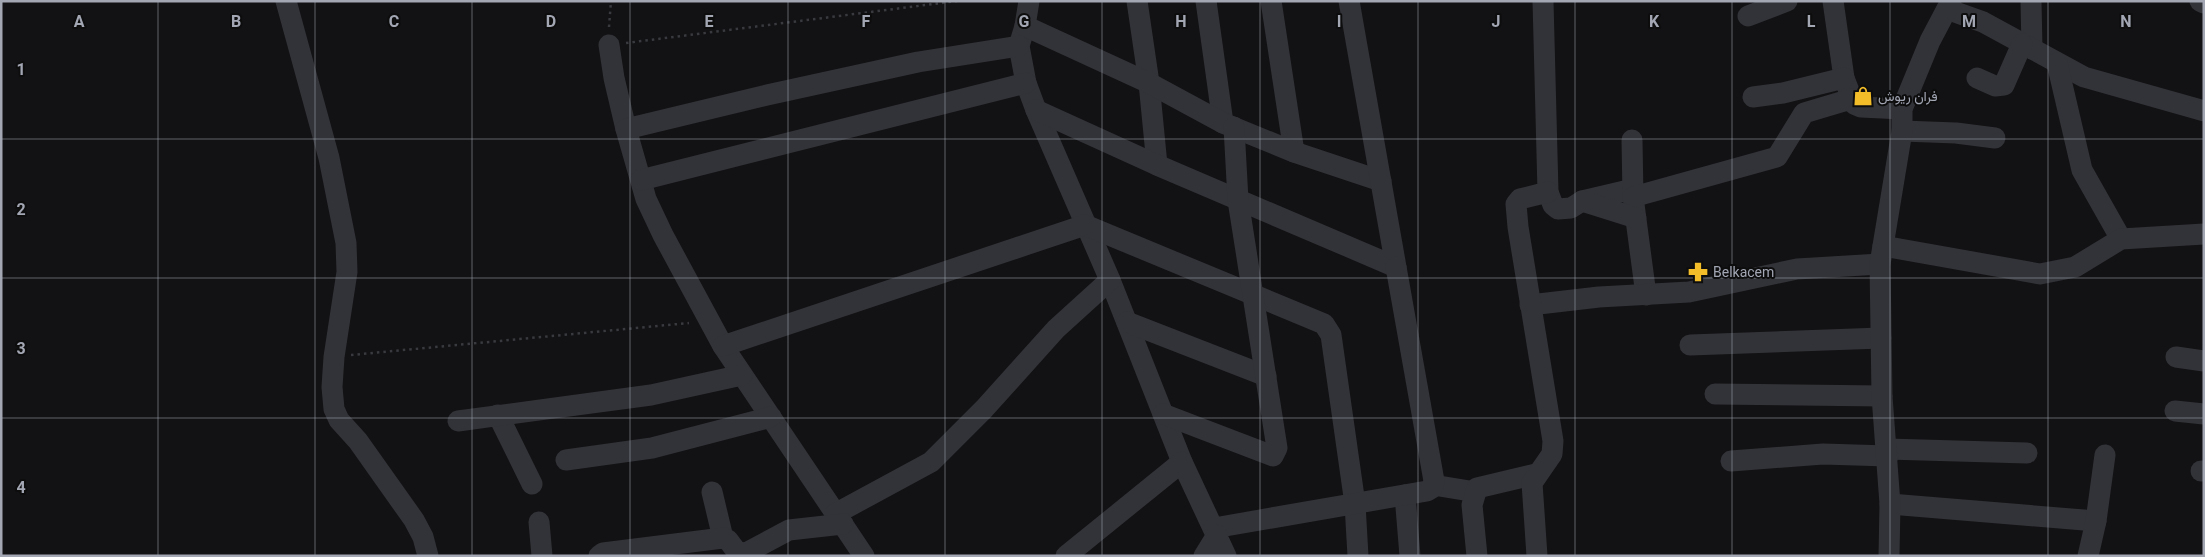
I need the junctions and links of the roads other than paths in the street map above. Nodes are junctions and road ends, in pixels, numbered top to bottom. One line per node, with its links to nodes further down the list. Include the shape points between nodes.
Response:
1 (286, 1): 88 (street, via 329,158 346,243 347,272 334,357 334,409 414,520)
2 (1029, 1): 15 (street)
3 (1206, 1): 28 (street)
4 (1271, 1): 33 (street)
5 (1349, 1): 36 (street)
6 (1543, 1): 37 (street)
7 (1787, 1): 14 (street)
8 (1833, 1): 19 (street)
9 (2031, 1): 17 (street)
10 (2200, 1): 12 (street)
11 (1135, 2): 22 (street)
12 (2204, 3)
13 (1949, 5): 17 (street); 25 (street)
14 (1748, 16)
15 (1022, 36): 21 (street); 22 (street); 29 (street)
16 (609, 45): 29 (street)
17 (2027, 47): 18 (street); 20 (street, via 2004,85 1995,86)
18 (2057, 63): 27 (street, via 2084,77); 44 (street, via 2082,170)
19 (1844, 78): 23 (street); 24 (street)
20 (1977, 78)
21 (1026, 83): 26 (street); 35 (street)
22 (1149, 83): 28 (street); 34 (street)
23 (1753, 97)
24 (1851, 99): 25 (street, via 1861,107); 38 (street, via 1804,113 1777,157)
25 (1902, 109): 30 (street)
26 (1036, 110): 34 (street); 42 (street)
27 (2204, 111)
28 (1228, 125): 33 (street); 39 (street)
29 (626, 129): 35 (street)
30 (1902, 131): 31 (street); 45 (street)
31 (1995, 138)
32 (1632, 140): 38 (street)
33 (1294, 152): 36 (street)
34 (1157, 165): 39 (street)
35 (641, 180): 54 (street, via 663,235)
36 (1380, 181): 46 (street)
37 (1548, 192): 40 (street, via 1558,209 1571,208); 50 (street, via 1520,199 1516,204)
38 (1633, 193): 40 (street); 41 (street)
39 (1238, 200): 46 (street); 48 (street)
40 (1582, 201): 41 (street)
41 (1636, 218): 49 (street)
42 (1085, 224): 47 (street); 48 (street); 54 (street)
43 (2204, 234): 44 (street)
44 (2121, 239): 45 (street, via 2075,267 2040,274)
45 (1881, 255): 49 (street, via 1689,292); 52 (street)
46 (1396, 267): 75 (street)
47 (1110, 280): 51 (street); 81 (street, via 1056,329 931,462)
48 (1253, 294): 58 (street); 79 (street, via 1324,324 1331,335)
49 (1646, 295): 50 (street)
50 (1530, 305): 73 (street, via 1553,440 1552,454)
51 (1127, 322): 58 (street); 62 (street)
52 (1882, 338): 53 (street); 60 (street)
53 (1690, 345)
54 (723, 346): 57 (street)
55 (2176, 357): 56 (street)
56 (2204, 361)
57 (742, 375): 64 (street, via 651,394); 65 (street)
58 (1266, 376): 62 (street, via 1277,448 1273,456)
59 (1715, 394): 60 (street)
60 (1882, 396): 67 (street)
61 (2175, 411): 63 (street)
62 (1163, 414): 72 (street)
63 (2204, 414)
64 (498, 415): 66 (street); 74 (street)
65 (770, 417): 70 (street, via 652,448); 81 (street)
66 (458, 421)
67 (1888, 453): 68 (street); 71 (street); 80 (street)
68 (2027, 453)
69 (2105, 455): 82 (street)
70 (566, 460)
71 (1731, 461)
72 (1182, 462): 84 (street); 92 (street)
73 (1536, 474): 77 (street, via 1477,488); 98 (street, via 1532,483)
74 (532, 484)
75 (1433, 485): 77 (street); 78 (street, via 1427,491)
76 (712, 492): 85 (street)
77 (1476, 492): 97 (street, via 1472,505)
78 (1405, 495): 79 (street); 96 (street)
79 (1355, 504): 84 (street); 95 (street)
80 (1890, 504): 82 (street); 99 (street)
81 (839, 519): 85 (street, via 789,530 746,553 737,552); 91 (street)
82 (2096, 521): 100 (street)
83 (539, 522): 89 (street)
84 (1215, 532): 93 (street); 94 (street)
85 (723, 538): 86 (street)
86 (663, 551): 87 (street)
87 (621, 553): 90 (street, via 602,553)
88 (428, 556)
89 (542, 556)
90 (599, 556)
91 (864, 556)
92 (1066, 556)
93 (1204, 556)
94 (1226, 556)
95 (1358, 556)
96 (1410, 556)
97 (1477, 556)
98 (1536, 556)
99 (1888, 556)
100 (2088, 556)

